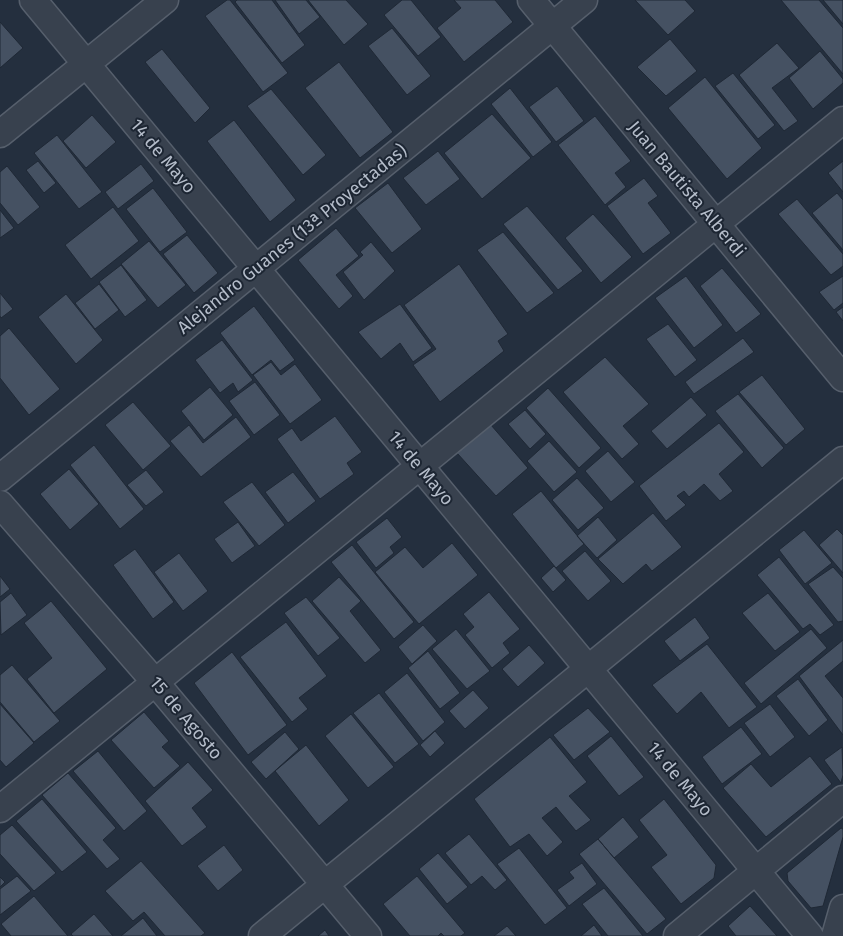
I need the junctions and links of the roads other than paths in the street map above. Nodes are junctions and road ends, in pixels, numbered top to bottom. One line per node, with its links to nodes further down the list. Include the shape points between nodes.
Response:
1 (33, 0): 6 (street, 14 de Mayo)
2 (165, 0): 6 (street)
3 (531, 0): 5 (street, Juan Bautista Alberdi)
4 (584, 0): 5 (street, Alejandro Guanes (13ª Proyectadas))
5 (552, 26): 9 (street, Juan Bautista Alberdi); 10 (street, Alejandro Guanes (13ª Proyectadas))
6 (86, 65): 8 (street); 10 (street, 14 de Mayo)
7 (843, 120): 9 (street)
8 (0, 134)
9 (716, 224): 11 (street, Juan Bautista Alberdi); 13 (street)
10 (256, 268): 13 (street, 14 de Mayo); 14 (street, Alejandro Guanes (13ª Proyectadas))
11 (843, 378)
12 (843, 460): 16 (street)
13 (420, 466): 16 (street, 14 de Mayo); 17 (street)
14 (0, 478)
15 (0, 504): 17 (street, 15 de Agosto)
16 (588, 669): 20 (street, 14 de Mayo); 21 (street)
17 (155, 682): 19 (street); 21 (street, 15 de Agosto)
18 (843, 799): 20 (street)
19 (0, 809)
20 (756, 871): 25 (street); 26 (street, 14 de Mayo)
21 (324, 885): 23 (street); 24 (street, 15 de Agosto)
22 (843, 908): 27 (street)
23 (262, 936)
24 (368, 936)
25 (676, 936)
26 (810, 936)
27 (835, 936)

